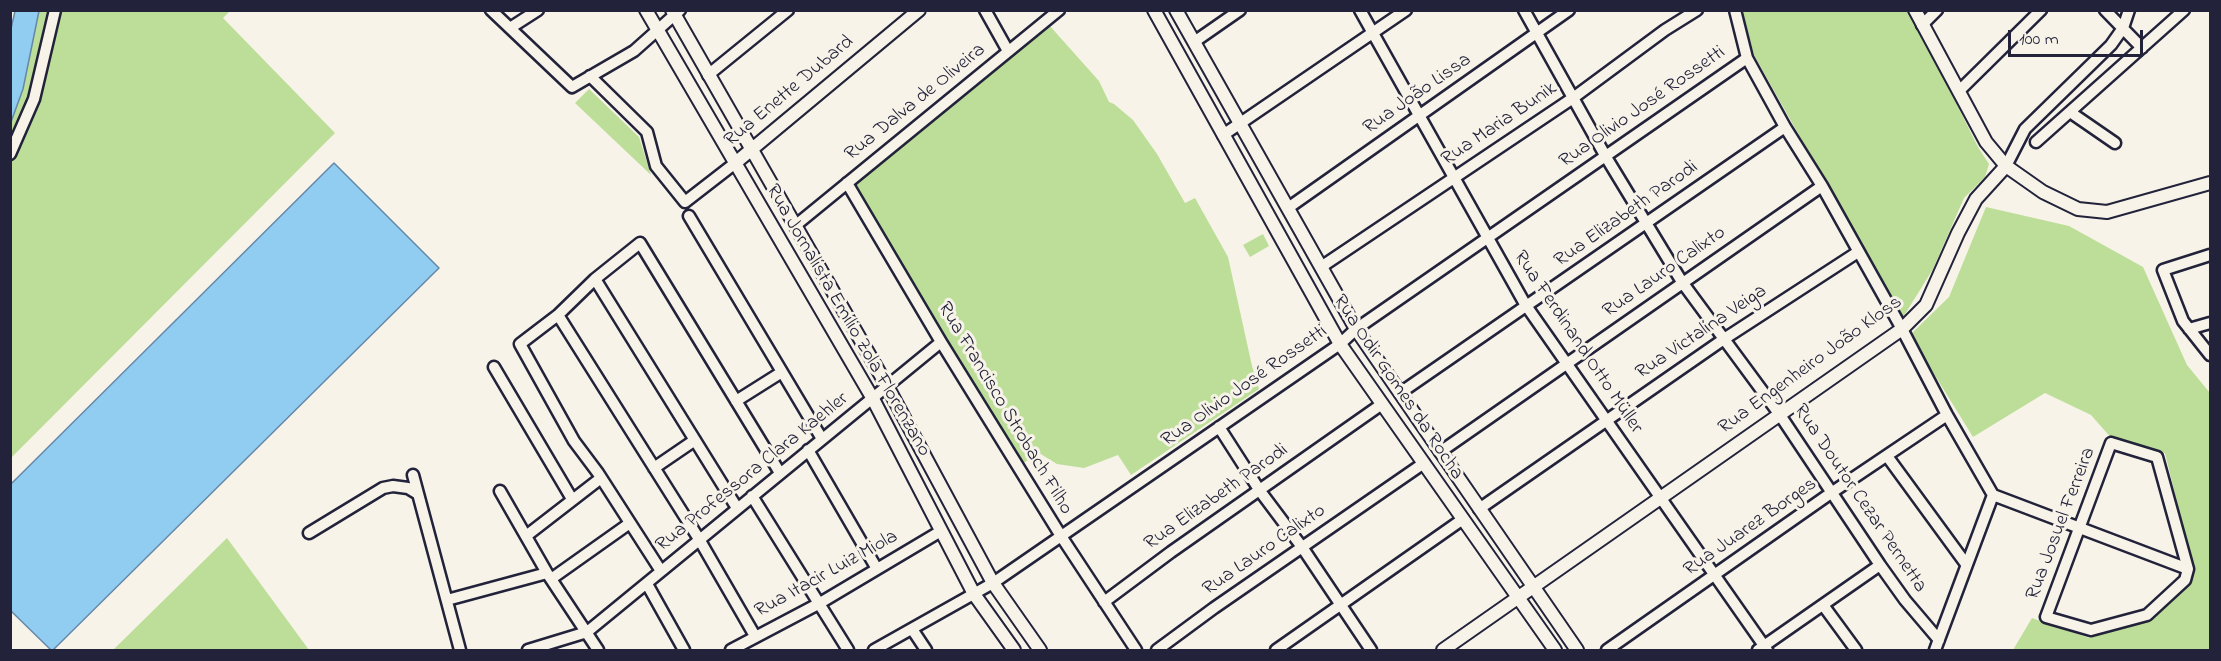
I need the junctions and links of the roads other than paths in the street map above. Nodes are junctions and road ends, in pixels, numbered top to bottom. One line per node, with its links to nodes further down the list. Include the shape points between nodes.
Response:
1 (55, 10): 47 (street, via 34,99)
2 (491, 10): 26 (street)
3 (538, 10): 26 (street)
4 (646, 10): 28 (street, Rua Jornalista Emílio Zola Florenzano)
5 (788, 10): 35 (street)
6 (985, 10): 33 (street)
7 (1059, 10): 33 (street, Rua Dalva de Oliveira)
8 (1154, 10): 43 (street, Rua Odir Gomes da Rocha)
9 (1176, 10): 31 (street, Rua Odir Gomes da Rocha)
10 (1240, 10): 31 (street)
11 (1360, 10): 29 (street, Rua Ferdinand Otto Müller)
12 (1406, 10): 29 (street)
13 (1524, 10): 30 (street, Rua Doutor Cezar Pernetta)
14 (1569, 10): 30 (street, Rua João Lissa)
15 (1697, 10): 38 (street, Rua Maria Bunik)
16 (1735, 10): 34 (street)
17 (1915, 10): 25 (street)
18 (1937, 10): 25 (street)
19 (2041, 10): 37 (street)
20 (2105, 10): 27 (street)
21 (2129, 10): 27 (street, Rua Engenheiro João Kloss)
22 (2184, 10): 32 (street)
23 (676, 12): 28 (street); 35 (street, Rua Jornalista Emílio Zola Florenzano)
24 (911, 13): 46 (street, Rua Enette Dubard)
25 (1922, 25): 37 (street)
26 (510, 28): 36 (street, via 572,87)
27 (2123, 28): 32 (street); 50 (street, Rua Engenheiro João Kloss, via 2111,45 2025,129)
28 (657, 30): 36 (street, via 634,51); 49 (street, Rua Jornalista Emílio Zola Florenzano)
29 (1373, 33): 40 (street, Rua Ferdinand Otto Müller); 41 (street)
30 (1536, 33): 38 (street, Rua Doutor Cezar Pernetta); 40 (street, Rua João Lissa)
31 (1194, 42): 41 (street, Rua Odir Gomes da Rocha)
32 (2142, 48): 39 (street)
33 (1008, 51): 52 (street, Rua Dalva de Oliveira)
34 (1747, 58): 42 (street); 48 (street, Rua Olivio José Rossetti)
35 (708, 75): 46 (street, Rua Jornalista Emílio Zola Florenzano)
36 (591, 76): 49 (street, Rua Enette Dubard, via 647,132 656,166 685,202)
37 (1959, 91): 50 (street, via 1986,142)
38 (1573, 98): 48 (street, Rua Doutor Cezar Pernetta); 51 (street, Rua Maria Bunik)
39 (2070, 112): 44 (street); 45 (street)
40 (1419, 117): 51 (street, Rua Ferdinand Otto Müller); 55 (street, Rua João Lissa)
41 (1240, 124): 43 (street); 55 (street, Rua Odir Gomes da Rocha)
42 (1785, 127): 54 (street); 57 (street, Rua Elizabeth Parodi)
43 (1223, 135): 73 (street, Rua Odir Gomes da Rocha)
44 (2036, 142)
45 (2115, 143)
46 (751, 148): 49 (street, Rua Enette Dubard); 58 (street, Rua Jornalista Emílio Zola Florenzano)
47 (10, 154)
48 (1606, 157): 57 (street, Rua Doutor Cezar Pernetta); 59 (street, Rua Olivio José Rossetti)
49 (734, 164): 80 (street, Rua Jornalista Emílio Zola Florenzano)
50 (2006, 166): 53 (street, via 2043,192 2078,209 2107,212); 68 (street, Rua Engenheiro João Kloss, via 1976,199 1926,305)
51 (1455, 177): 59 (street, Rua Ferdinand Otto Müller); 62 (street, Rua Maria Bunik)
52 (847, 183): 58 (street, Rua Dalva de Oliveira); 72 (street, Rua Francisco Strobach Filho)
53 (2211, 183)
54 (1822, 186): 60 (street); 64 (street, Rua Lauro Calixto)
55 (1288, 208): 62 (street, Rua Odir Gomes da Rocha)
56 (689, 216): 77 (street)
57 (1646, 222): 64 (street, Rua Doutor Cezar Pernetta); 65 (street, Rua Elizabeth Parodi)
58 (796, 225): 78 (street, Rua Jornalista Emílio Zola Florenzano)
59 (1488, 237): 65 (street, Rua Ferdinand Otto Müller); 70 (street, Rua Olivio José Rossetti)
60 (1858, 252): 68 (street); 71 (street, Rua Victalina Veiga)
61 (2210, 254): 69 (street, via 2163,270)
62 (1321, 267): 70 (street, Rua Odir Gomes da Rocha)
63 (595, 279): 66 (street); 81 (street, via 640,243); 88 (street)
64 (1682, 282): 71 (street, Rua Doutor Cezar Pernetta); 75 (street, Rua Lauro Calixto)
65 (1527, 306): 75 (street, Rua Ferdinand Otto Müller); 79 (street, Rua Elizabeth Parodi)
66 (558, 315): 93 (street); 96 (street, via 520,344 574,441)
67 (2211, 323): 69 (street)
68 (1902, 329): 83 (street, Rua Engenheiro João Kloss); 84 (street)
69 (2189, 329): 74 (street)
70 (1356, 330): 73 (street, Rua Olivio José Rossetti); 79 (street, Rua Odir Gomes da Rocha)
71 (1724, 339): 83 (street, Rua Doutor Cezar Pernetta); 85 (street, Rua Victalina Veiga)
72 (941, 342): 78 (street, Rua Professora Clara Kaehler); 113 (street, Rua Francisco Strobach Filho)
73 (1340, 344): 82 (street, Rua Odir Gomes da Rocha); 86 (street, Rua Olivio José Rossetti)
74 (2211, 355)
75 (1567, 365): 85 (street, Rua Ferdinand Otto Müller); 90 (street, Rua Lauro Calixto)
76 (494, 367): 104 (street)
77 (782, 372): 81 (street); 87 (street)
78 (887, 387): 80 (street, Rua Professora Clara Kaehler); 123 (street, Rua Jornalista Emílio Zola Florenzano)
79 (1400, 393): 90 (street, Rua Odir Gomes da Rocha)
80 (873, 399): 87 (street, Rua Professora Clara Kaehler); 110 (street, Rua Jornalista Emílio Zola Florenzano)
81 (736, 401): 94 (street)
82 (1382, 404): 92 (street, Rua Odir Gomes da Rocha); 98 (street, Rua Elizabeth Parodi)
83 (1780, 415): 99 (street, Rua Doutor Cezar Pernetta); 103 (street, Rua Engenheiro João Kloss)
84 (1947, 415): 91 (street, Rua Juarez Borges); 101 (street)
85 (1606, 420): 103 (street, Rua Ferdinand Otto Müller); 106 (street, Rua Victalina Veiga)
86 (1219, 427): 98 (street); 113 (street, Rua Olivio José Rossetti)
87 (822, 439): 89 (street, Rua Professora Clara Kaehler)
88 (695, 440): 93 (street); 105 (street)
89 (808, 450): 94 (street, Rua Professora Clara Kaehler); 118 (street)
90 (1440, 452): 106 (street, Rua Odir Gomes da Rocha)
91 (1887, 456): 99 (street, Rua Juarez Borges); 116 (street)
92 (1424, 463): 107 (street, Rua Odir Gomes da Rocha); 115 (street, Rua Lauro Calixto)
93 (654, 468): 114 (street)
94 (780, 473): 102 (street, Rua Professora Clara Kaehler)
95 (412, 475): 100 (street)
96 (601, 478): 104 (street); 108 (street)
97 (500, 490): 112 (street)
98 (1260, 491): 115 (street); 129 (street, Rua Elizabeth Parodi)
99 (1831, 493): 117 (street, Rua Doutor Cezar Pernetta); 122 (street, Rua Juarez Borges)
100 (418, 494): 111 (street, via 408,488 383,488); 128 (street)
101 (1993, 495): 109 (street); 116 (street)
102 (752, 496): 105 (street, Rua Professora Clara Kaehler); 130 (street)
103 (1661, 497): 122 (street, Rua Ferdinand Otto Müller); 125 (street, Rua Engenheiro João Kloss)
104 (572, 499): 112 (street)
105 (737, 508): 114 (street, Rua Professora Clara Kaehler)
106 (1479, 509): 125 (street, Rua Odir Gomes da Rocha)
107 (1463, 519): 127 (street, Rua Odir Gomes da Rocha); 131 (street)
108 (630, 523): 120 (street); 121 (street)
109 (2079, 529): 119 (street); 119 (street, Rua Josuel Ferreira, via 2111,443 2157,458); 119 (street, Rua Josuel Ferreira, via 2046,617 2091,630 2147,615 2185,580)
110 (941, 531): 118 (street, Rua Itacir Luiz Miola); 126 (street, Rua Jornalista Emílio Zola Florenzano)
111 (309, 533)
112 (526, 536): 121 (street)
113 (1061, 536): 123 (street, Rua Olivio José Rossetti); 129 (street, Rua Francisco Strobach Filho)
114 (699, 539): 120 (street, Rua Professora Clara Kaehler); 135 (street)
115 (1302, 548): 131 (street); 150 (street, Rua Lauro Calixto)
116 (1966, 564): 136 (street)
117 (1880, 565): 132 (street); 136 (street, Rua Doutor Cezar Pernetta)
118 (877, 569): 130 (street, Rua Itacir Luiz Miola)
119 (2188, 569)
120 (661, 571): 124 (street, Rua Professora Clara Kaehler)
121 (549, 576): 128 (street); 134 (street)
122 (1714, 577): 137 (street, Rua Ferdinand Otto Müller); 155 (street, Rua Juarez Borges)
123 (993, 583): 126 (street, Rua Olivio José Rossetti); 148 (street, Rua Jornalista Emílio Zola Florenzano)
124 (647, 584): 134 (street, Rua Professora Clara Kaehler); 142 (street)
125 (1533, 587): 127 (street, Rua Engenheiro João Kloss); 154 (street, Rua Odir Gomes da Rocha)
126 (974, 594): 133 (street, Rua Olivio José Rossetti); 147 (street, Rua Jornalista Emílio Zola Florenzano)
127 (1518, 598): 138 (street, Rua Engenheiro João Kloss); 153 (street, Rua Odir Gomes da Rocha)
128 (447, 600): 139 (street)
129 (1104, 602): 149 (street, Rua Francisco Strobach Filho)
130 (820, 603): 135 (street, Rua Itacir Luiz Miola); 144 (street)
131 (1340, 604): 151 (street); 152 (street)
132 (1823, 605): 137 (street); 156 (street)
133 (912, 629): 145 (street, Rua Olivio José Rossetti); 146 (street)
134 (587, 632): 140 (street); 141 (street)
135 (755, 636): 143 (street, Rua Itacir Luiz Miola)
136 (1937, 645)
137 (1763, 649)
138 (1447, 650)
139 (460, 651)
140 (528, 651)
141 (597, 651)
142 (684, 651)
143 (731, 651)
144 (848, 651)
145 (874, 651)
146 (926, 651)
147 (1014, 651)
148 (1040, 651)
149 (1136, 651)
150 (1157, 651)
151 (1276, 651)
152 (1371, 651)
153 (1555, 651)
154 (1577, 651)
155 (1607, 651)
156 (1856, 651)

